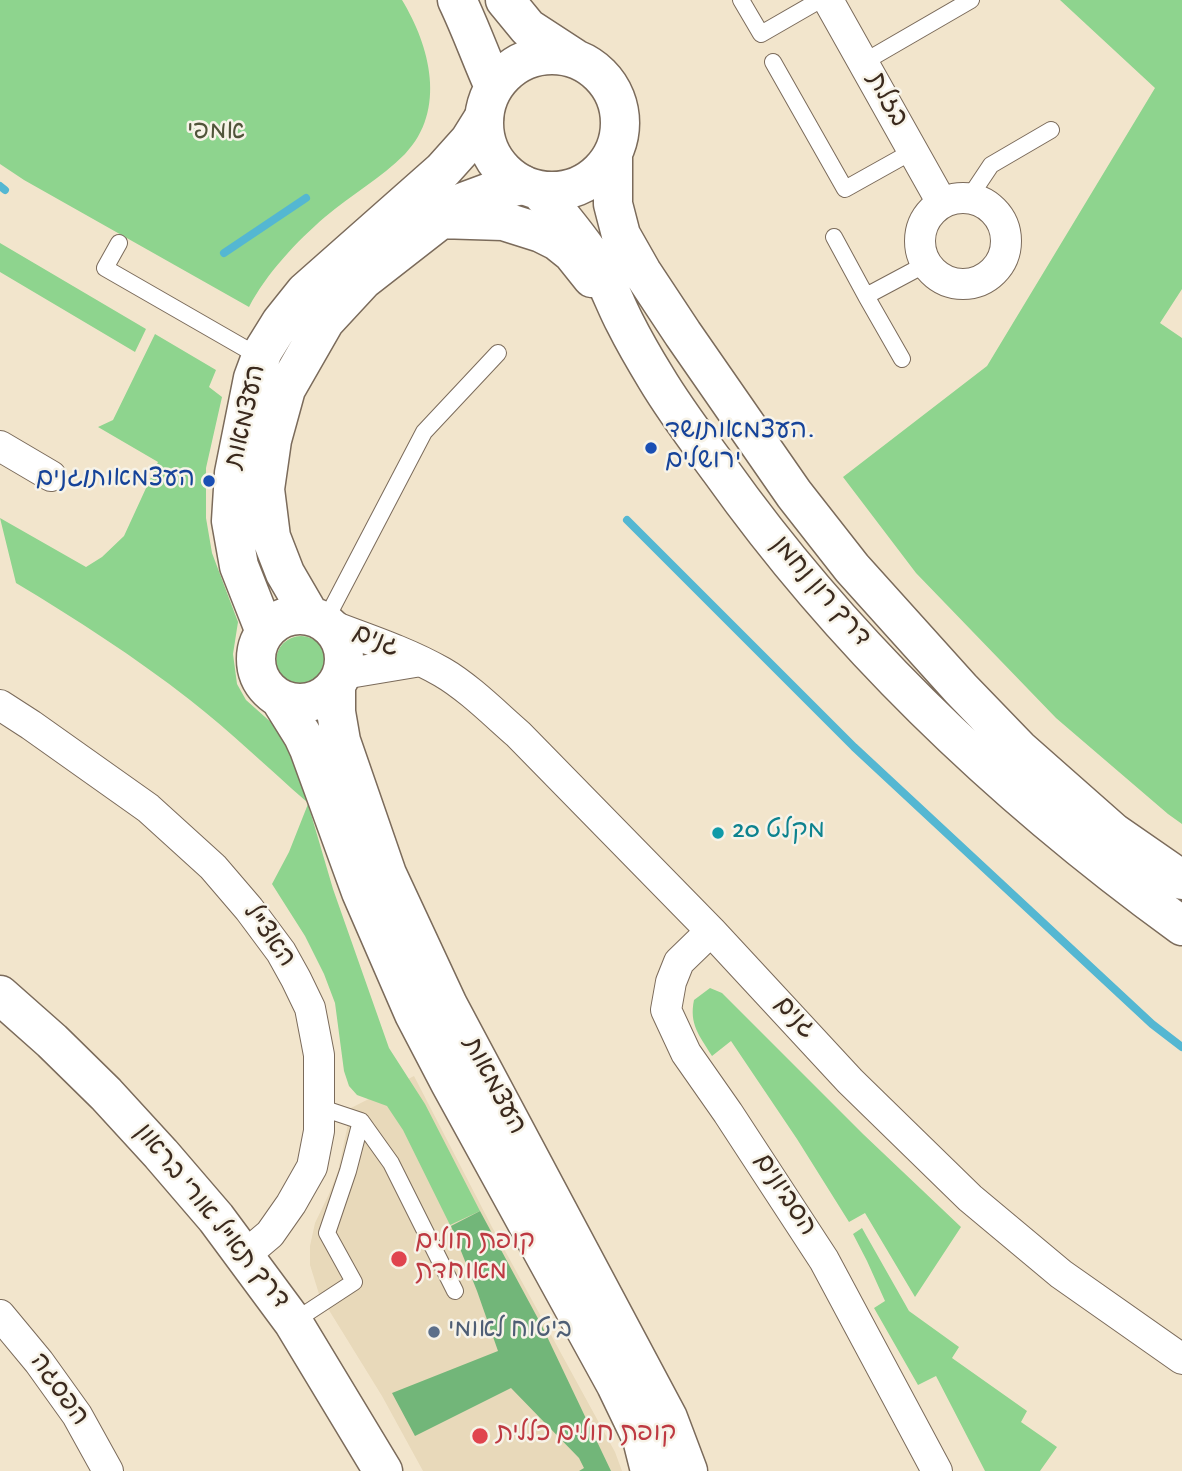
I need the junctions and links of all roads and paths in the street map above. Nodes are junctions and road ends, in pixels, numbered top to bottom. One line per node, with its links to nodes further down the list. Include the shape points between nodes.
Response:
1 (457, 0): 10 (street, via 473,34)
2 (505, 0): 7 (street, via 528,28)
3 (741, 0): 4 (lane, via 761,34)
4 (820, 0)
5 (828, 0): 9 (street, בזלת)
6 (971, 0): 9 (lane)
7 (574, 58): 10 (street, via 540,55 524,61 509,70); 13 (street, via 594,70 609,87 618,108 619,131)
8 (773, 62): 12 (lane, via 845,189)
9 (864, 62): 12 (street, בזלת)
10 (489, 102): 14 (street, via 485,138 493,157 505,173); 23 (street, העצמאות, via 469,141 443,170 305,292)
11 (1051, 130): 15 (lane, via 991,165)
12 (913, 151): 15 (street, בזלת)
13 (613, 153): 14 (street, via 590,180 574,188); 33 (street, דרך רון נחמן, via 613,204 621,235 794,494 852,568 1019,749 1113,832)
14 (531, 187): 16 (street, העצמאות, via 490,192 463,202); 21 (street, דרך רון נחמן, via 567,223 598,268)
15 (955, 200): 19 (street, via 931,211 924,222 919,247); 19 (street, via 983,203 994,211 1006,236 1000,264 979,282 953,284)
16 (439, 219): 21 (street, via 503,220 541,233 572,253); 27 (street, העצמאות, via 363,280 325,321 286,388 264,489 271,537 285,573)
17 (834, 237): 20 (lane)
18 (119, 243): 23 (lane, via 106,268)
19 (926, 264): 20 (lane)
20 (866, 296): 24 (lane)
21 (625, 324): 34 (street, דרך רון נחמן, via 720,471 818,595 882,665 1005,785)
22 (498, 353): 27 (lane, via 424,432 340,594)
23 (260, 357): 28 (street, העצמאות, via 234,473 231,521 239,566)
24 (902, 359)
25 (0, 446): 26 (street)
26 (51, 476)
27 (321, 621): 28 (street, via 285,617); 29 (street, גנים); 30 (street, via 342,644 345,659)
28 (265, 632): 31 (street, via 257,646 257,669 267,690)
29 (421, 661): 30 (street, גנים); 35 (street, גנים, via 444,673 509,727)
30 (339, 681): 31 (street, via 324,698 310,704); 47 (street, העצמאות, via 336,712 341,741 387,874 448,1004 668,1418)
31 (280, 699): 46 (street, העצמאות, via 306,742 361,892 414,1014 617,1385 642,1439)
32 (0, 705): 37 (street, האצ"ל, via 148,808 213,867 249,909 281,952 310,1008 320,1055)
33 (1182, 880)
34 (1182, 926)
35 (711, 930): 43 (street, גנים, via 850,1081 970,1198 1060,1274); 48 (street, הסביונים, via 679,962 666,1010 686,1053 824,1260)
36 (0, 995): 39 (street, דרך תא"ל אורי בראון, via 106,1094)
37 (319, 1107): 38 (lane); 39 (street, האצ"ל, via 312,1167 270,1234)
38 (361, 1121): 40 (lane, via 391,1163); 42 (lane, via 327,1233 354,1282)
39 (244, 1256): 42 (street, דרך תא"ל אורי בראון)
40 (455, 1291)
41 (0, 1315): 44 (street, הפסגה, via 77,1415)
42 (293, 1322): 45 (street, דרך תא"ל אורי בראון)
43 (1182, 1359)
44 (108, 1471)
45 (383, 1471)
46 (650, 1471)
47 (688, 1471)
48 (937, 1471)

